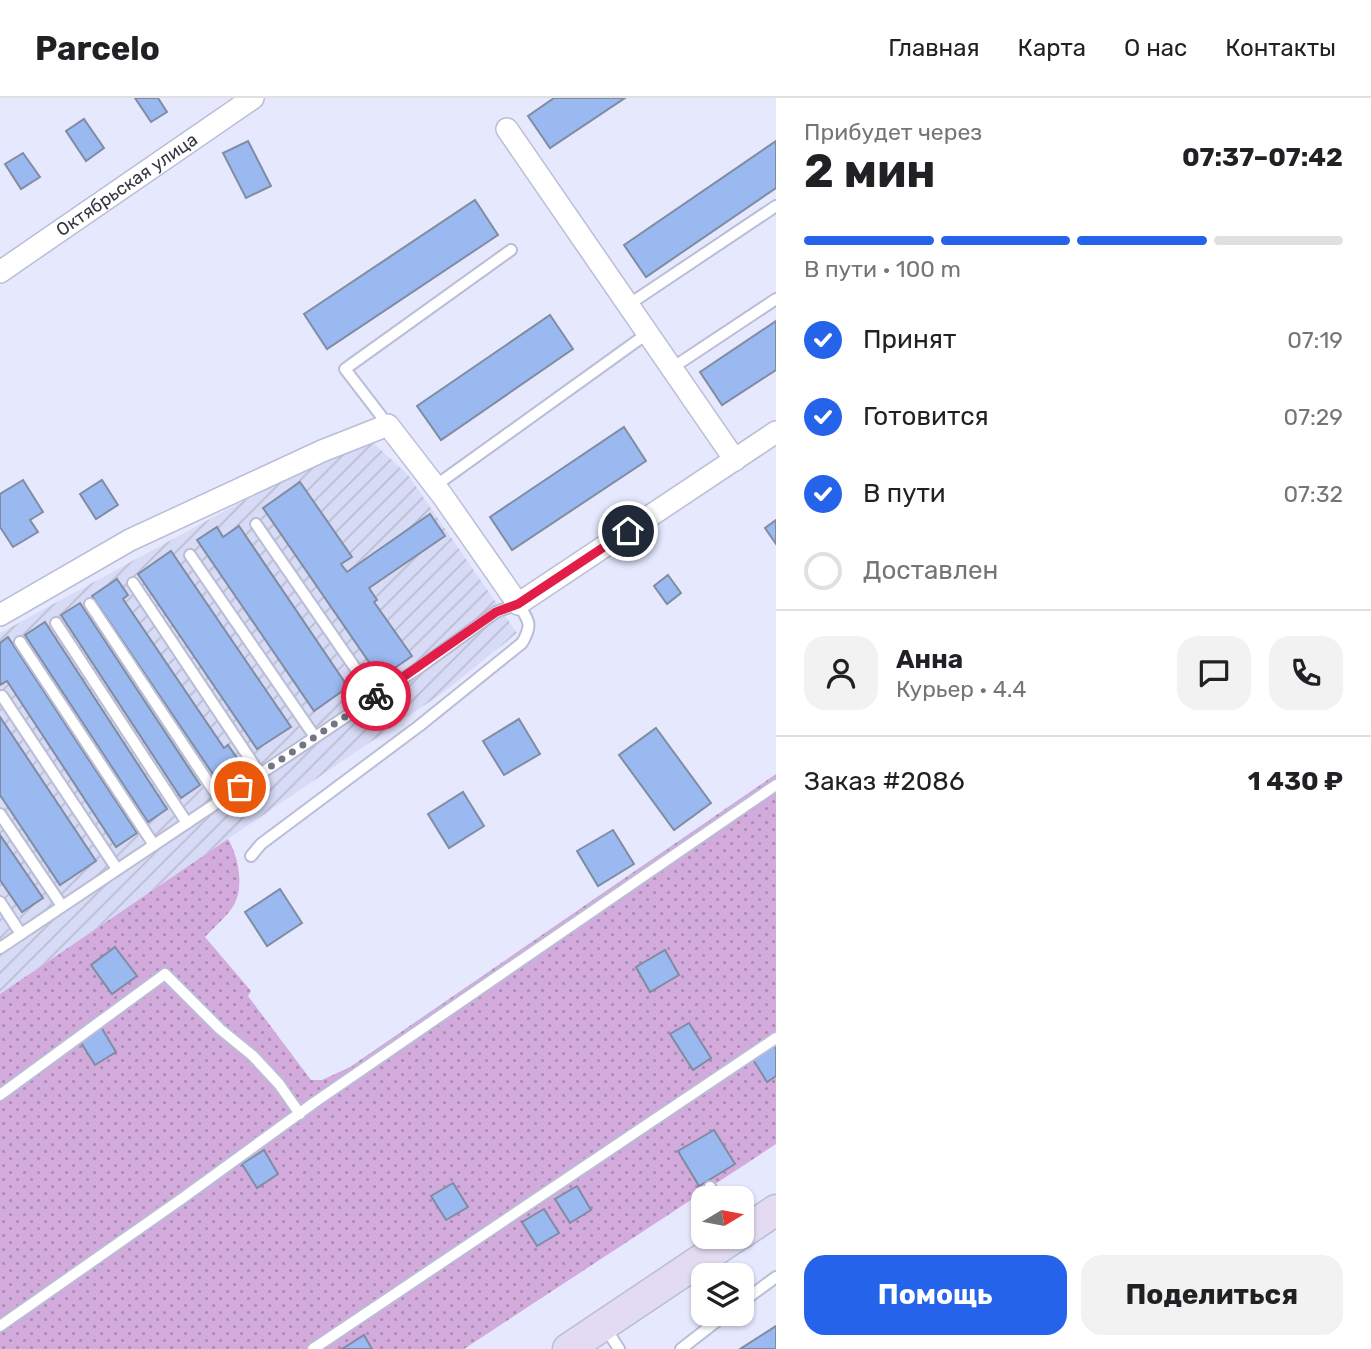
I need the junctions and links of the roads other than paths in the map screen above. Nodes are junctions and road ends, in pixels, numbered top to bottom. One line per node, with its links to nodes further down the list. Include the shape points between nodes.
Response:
1 (253, 98): 5 (street, Октябрьская улица)
2 (507, 129): 7 (street)
3 (776, 206): 7 (lane)
4 (511, 250): 10 (lane, via 345,369)
5 (0, 272)
6 (776, 299): 9 (lane)
7 (628, 305): 8 (street)
8 (648, 333): 9 (street); 13 (lane)
9 (672, 368): 12 (street)
10 (388, 425): 13 (street); 19 (street, via 130,540)
11 (776, 432): 12 (street)
12 (734, 460): 18 (street)
13 (435, 486): 18 (street)
14 (256, 524): 23 (lane)
15 (190, 555): 24 (lane)
16 (133, 583): 25 (lane)
17 (90, 604): 27 (lane)
18 (518, 604): 23 (lane, via 496,612); 31 (lane, via 529,621 522,643)
19 (0, 615)
20 (56, 623): 29 (lane)
21 (20, 642): 30 (lane)
22 (2, 696): 32 (lane)
23 (374, 697): 24 (lane)
24 (316, 737): 25 (lane)
25 (260, 774): 27 (lane)
26 (776, 785): 39 (lane)
27 (220, 800): 29 (lane)
28 (0, 814): 34 (lane)
29 (187, 823): 30 (lane)
30 (154, 845): 32 (lane)
31 (251, 856)
32 (117, 869): 34 (lane)
33 (0, 902): 35 (lane)
34 (62, 906): 35 (lane)
35 (21, 934): 36 (lane)
36 (0, 948)
37 (776, 1038): 48 (lane)
38 (0, 1095): 39 (lane, via 165,974 253,1055)
39 (300, 1114): 45 (lane)
40 (776, 1210): 41 (street)
41 (754, 1225)
42 (720, 1250): 47 (street)
43 (776, 1277): 44 (lane)
44 (754, 1293)
45 (0, 1326)
46 (711, 1326): 50 (lane)
47 (611, 1337): 49 (street)
48 (313, 1349)
49 (568, 1349)
50 (681, 1349)

